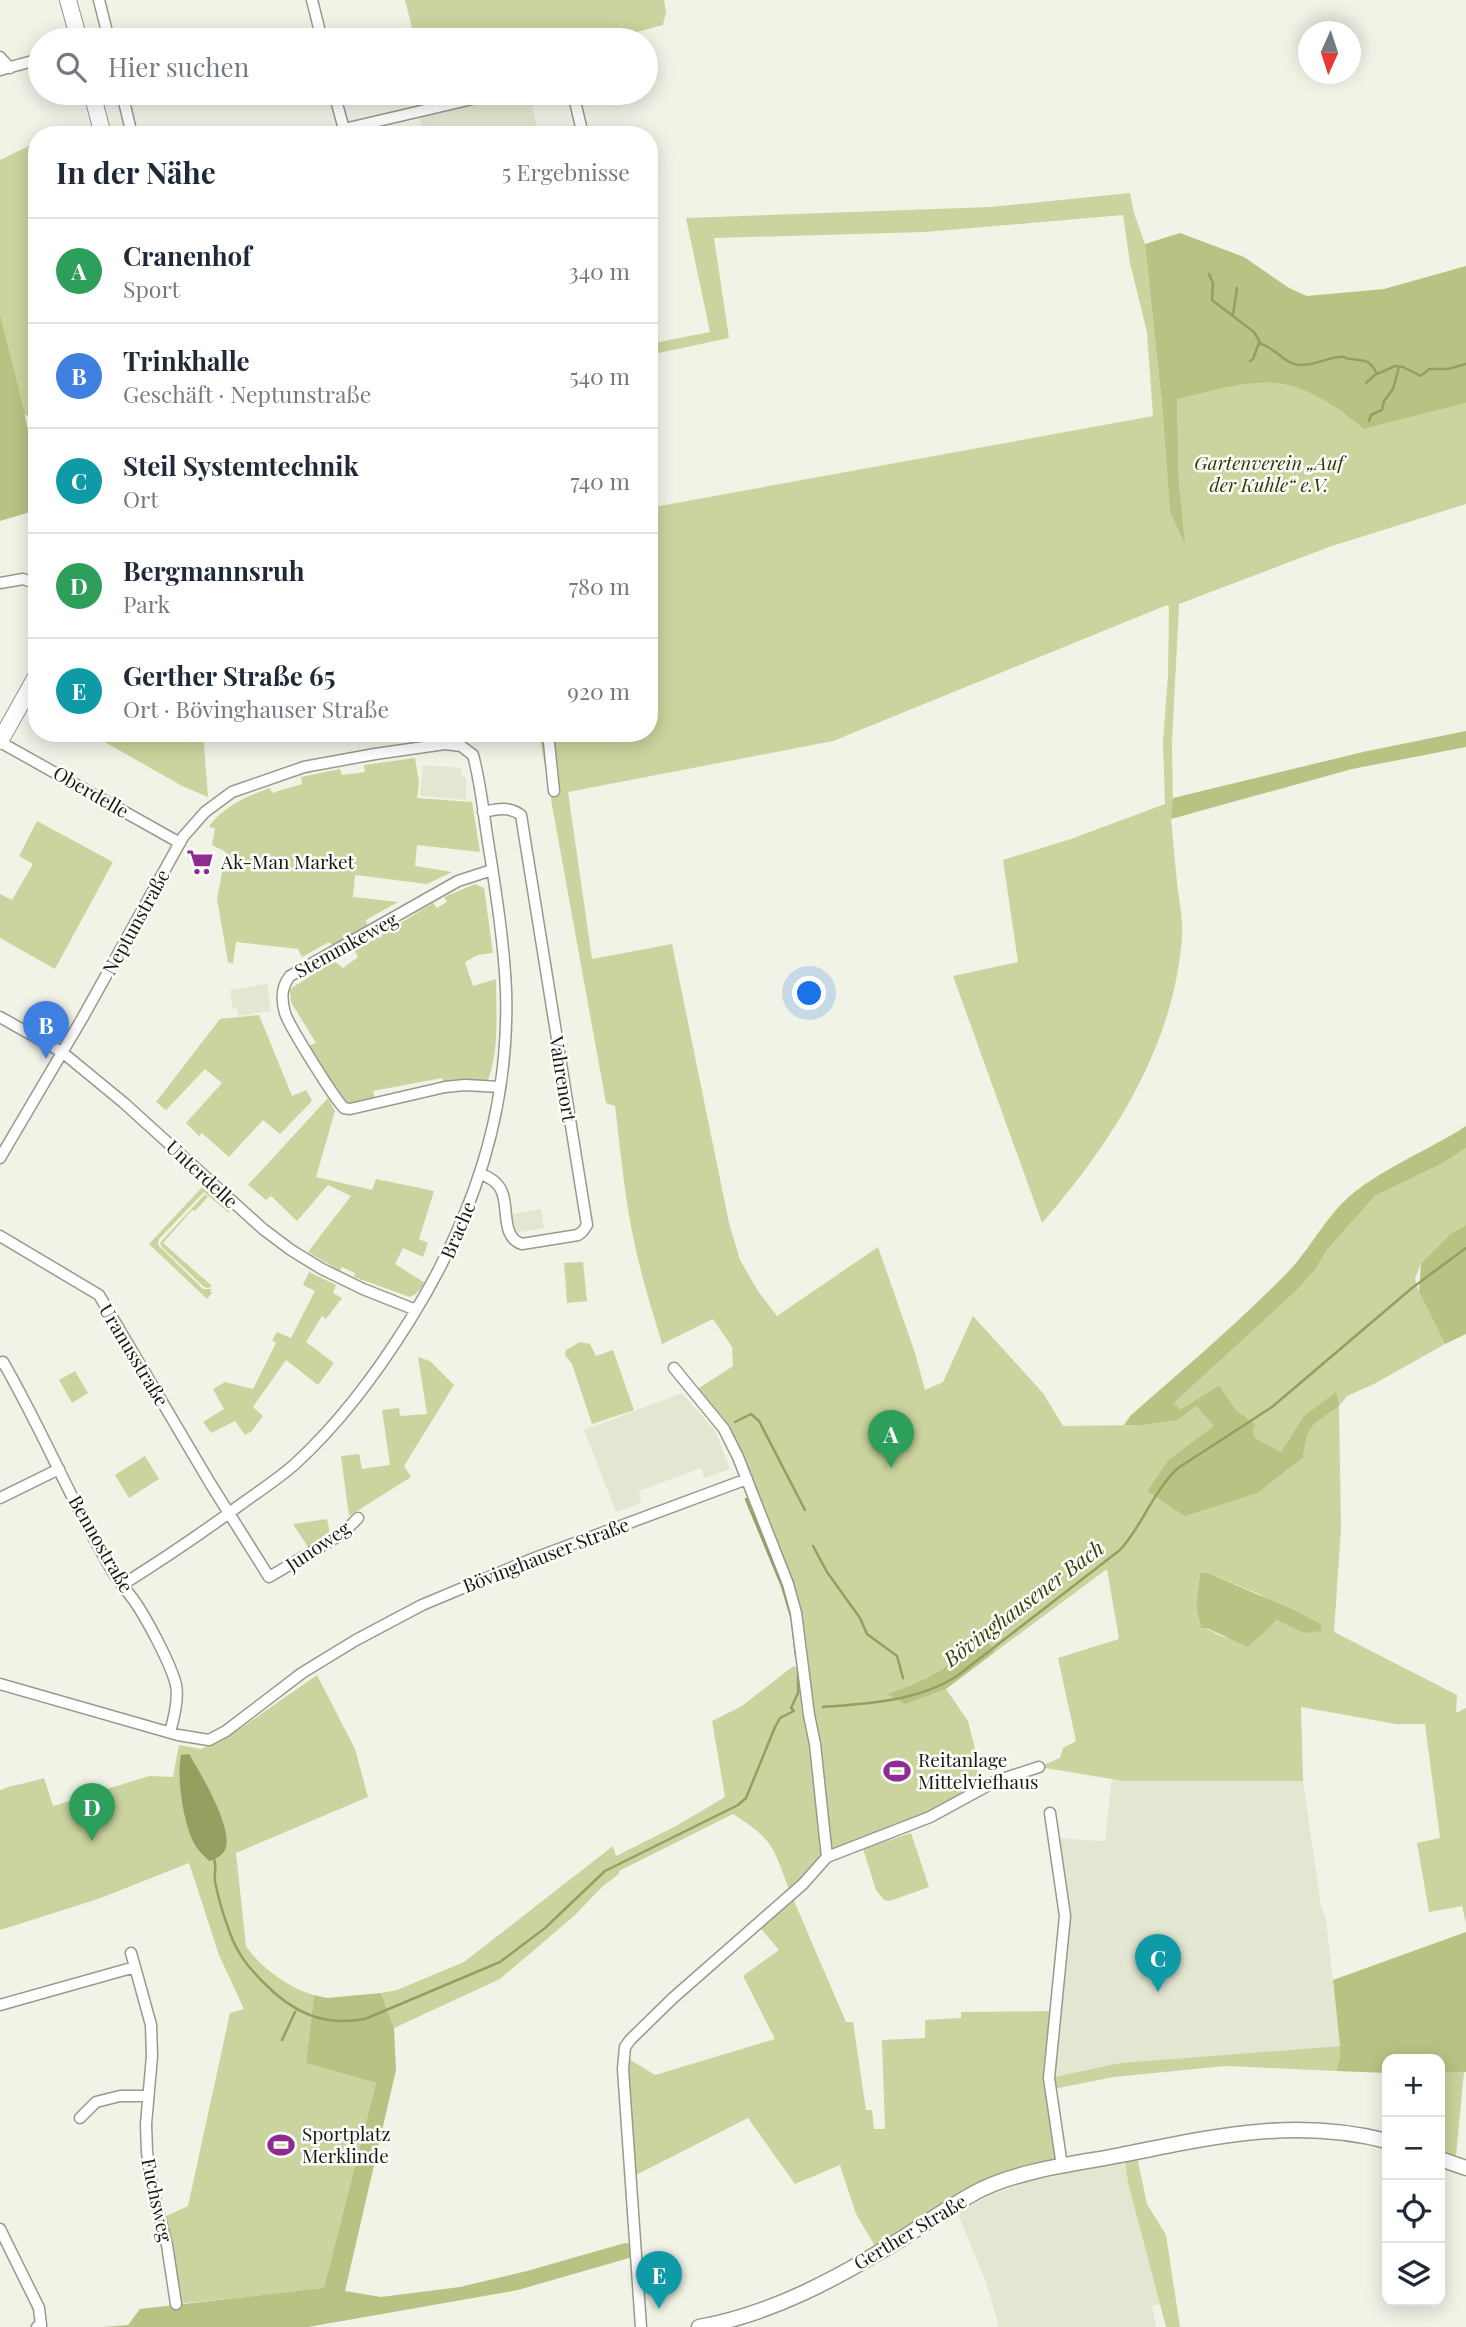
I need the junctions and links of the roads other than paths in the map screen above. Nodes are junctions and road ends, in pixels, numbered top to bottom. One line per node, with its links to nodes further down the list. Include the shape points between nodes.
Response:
1 (68, 0): 4 (main road)
2 (99, 0): 5 (street)
3 (312, 0): 6 (street)
4 (76, 28)
5 (106, 28)
6 (319, 28)
7 (0, 57): 9 (street)
8 (28, 63): 9 (street)
9 (5, 69)
10 (95, 105): 15 (main road)
11 (125, 105): 16 (street)
12 (337, 105): 17 (street)
13 (450, 105): 18 (street)
14 (576, 105): 19 (street)
15 (101, 126)
16 (130, 126)
17 (342, 126)
18 (367, 126)
19 (581, 126)
20 (28, 581): 21 (street)
21 (0, 583)
22 (28, 692): 23 (main road)
23 (0, 741): 28 (street, Oberdelle)
24 (549, 742): 26 (street)
25 (461, 746): 27 (street, Brache, via 473,755); 28 (street, Neptunstraße, via 375,754 267,779 232,792 205,812)
26 (554, 791)
27 (484, 812): 29 (street, Brache); 34 (street, Vahrenort, via 503,808 521,815 586,1225 583,1231 515,1242 502,1191)
28 (180, 843): 31 (street, Neptunstraße)
29 (492, 870): 32 (street, Brache, via 506,992); 32 (street, Stemmkeweg, via 458,881 289,976 282,995 288,1019 344,1108 445,1087)
30 (0, 1017): 31 (street, Unterdelle)
31 (62, 1052): 33 (street, Neptunstraße); 36 (street, Unterdelle, via 262,1229 322,1269)
32 (500, 1087): 34 (street, Brache)
33 (0, 1158)
34 (481, 1174): 36 (street, Brache, via 455,1240)
35 (0, 1237): 42 (street, Uranusstraße, via 99,1295)
36 (416, 1310): 42 (street, Brache, via 383,1363 336,1423 293,1465)
37 (1, 1362): 39 (street, Bennostraße)
38 (674, 1368): 40 (street, via 724,1429)
39 (59, 1469): 41 (street); 44 (street, Bennostraße)
40 (747, 1479): 46 (street, Bövinghauser Straße, via 442,1596 365,1634 209,1740); 49 (street, via 796,1613)
41 (0, 1498)
42 (228, 1513): 43 (street, Junoweg, via 269,1577 342,1534); 44 (street, Brache)
43 (358, 1518)
44 (122, 1585): 46 (street, Bennostraße, via 173,1675 177,1690)
45 (0, 1684): 46 (street, Bövinghauser Straße)
46 (170, 1732)
47 (1039, 1767): 49 (street, via 996,1781 930,1817)
48 (1050, 1813): 57 (street, via 1065,1916 1049,2078)
49 (827, 1857): 62 (street, via 625,2047)
50 (131, 1953): 51 (street, Fuchsweg)
51 (135, 1967): 52 (street); 53 (street, Fuchsweg, via 151,2025)
52 (0, 2005)
53 (148, 2096): 54 (street, via 96,2102); 60 (street, Fuchsweg, via 147,2152)
54 (80, 2118)
55 (1382, 2140): 57 (street, Gerther Straße, via 1332,2131 1260,2131)
56 (1445, 2161): 58 (street)
57 (1062, 2166): 63 (street, Gerther Straße, via 981,2190 876,2254 783,2303)
58 (1466, 2168)
59 (0, 2230): 61 (street, via 39,2308)
60 (176, 2304)
61 (39, 2326)
62 (640, 2327)
63 (699, 2327)

